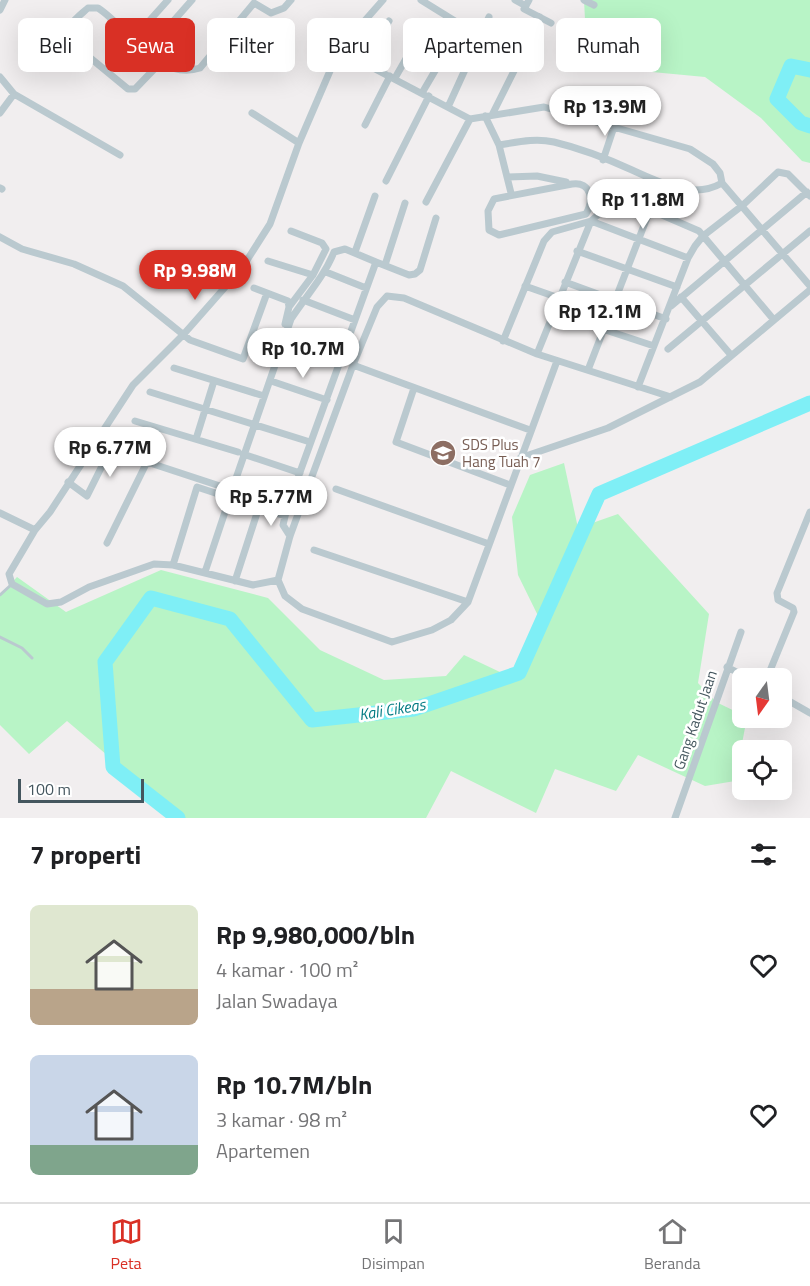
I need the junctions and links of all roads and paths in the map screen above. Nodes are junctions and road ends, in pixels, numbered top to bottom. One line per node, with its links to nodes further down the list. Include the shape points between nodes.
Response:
1 (168, 0): 14 (street)
2 (192, 0): 15 (street)
3 (291, 0): 8 (street, via 271,13)
4 (383, 0): 16 (street)
5 (422, 0): 17 (street)
6 (515, 0): 9 (street)
7 (584, 0): 10 (street)
8 (253, 1): 21 (street)
9 (528, 3): 12 (street, via 524,9)
10 (594, 5)
11 (489, 17): 32 (street)
12 (540, 17): 18 (street)
13 (108, 18): 20 (street, via 95,7 88,8 69,26 68,34 71,42)
14 (152, 18)
15 (176, 18)
16 (367, 18)
17 (450, 18)
18 (551, 22)
19 (403, 60): 29 (street)
20 (105, 70)
21 (195, 70)
22 (107, 72): 23 (street, via 128,89 135,89)
23 (151, 72)
24 (330, 72): 39 (street)
25 (382, 72): 29 (street)
26 (436, 72): 31 (street)
27 (512, 72): 35 (street)
28 (0, 77): 30 (street)
29 (392, 77): 31 (street); 37 (street)
30 (14, 94): 33 (street); 41 (street)
31 (425, 95): 32 (street); 44 (street)
32 (448, 107): 36 (street)
33 (0, 113)
34 (252, 113): 39 (street)
35 (489, 116): 36 (street); 38 (street, via 544,107); 40 (street)
36 (470, 119): 50 (street)
37 (365, 125)
38 (614, 127): 42 (street); 46 (street, via 690,150 713,164)
39 (300, 142): 93 (street, via 270,224 242,268)
40 (499, 145): 42 (street, via 528,140 554,142); 43 (street)
41 (120, 155)
42 (603, 160): 46 (street, via 654,181 689,190)
43 (508, 177): 45 (street, via 537,176); 47 (street)
44 (386, 181)
45 (572, 184): 47 (street); 47 (street, via 588,188 586,214 494,235 487,226 488,207 494,199)
46 (725, 185): 52 (street)
47 (511, 193)
48 (808, 194): 52 (street, via 788,174 778,172); 56 (street)
49 (375, 196): 63 (street)
50 (426, 202)
51 (405, 203): 69 (street)
52 (743, 205): 56 (street); 59 (street)
53 (650, 210): 55 (street, via 617,198); 59 (street, via 692,227); 61 (street)
54 (436, 218): 69 (street, via 416,274)
55 (591, 221): 61 (street); 62 (street); 74 (street, via 547,236)
56 (762, 228): 64 (street); 68 (street)
57 (291, 231): 72 (street, via 326,247)
58 (810, 231): 64 (street)
59 (703, 236): 65 (street); 68 (street)
60 (0, 237): 93 (street, via 22,249 74,264 123,286)
61 (637, 241): 65 (street); 70 (street)
62 (577, 251): 70 (street); 73 (street)
63 (355, 252): 67 (street); 71 (street, via 334,252)
64 (784, 253): 75 (street); 79 (street)
65 (688, 258): 76 (street)
66 (268, 261): 72 (street)
67 (376, 262): 69 (street); 78 (street)
68 (723, 262): 75 (street); 81 (street)
69 (385, 265)
70 (625, 270): 76 (street); 84 (street)
71 (326, 273): 78 (street); 83 (street)
72 (313, 275): 85 (street)
73 (565, 282): 82 (street); 84 (street)
74 (525, 285): 82 (street); 95 (street)
75 (744, 286): 90 (street); 91 (street)
76 (677, 287): 86 (street)
77 (254, 288): 80 (street)
78 (366, 288): 89 (street)
79 (810, 288): 91 (street)
80 (267, 292): 85 (street, via 285,298); 93 (street, via 245,358)
81 (681, 297): 86 (street); 90 (street)
82 (559, 298): 87 (street)
83 (303, 300): 89 (street); 94 (street)
84 (615, 300): 88 (street); 92 (street)
85 (289, 307): 94 (street)
86 (669, 308): 88 (street)
87 (554, 313): 92 (street); 98 (street)
88 (666, 319): 96 (street)
89 (355, 320): 100 (street)
90 (701, 320): 97 (street); 99 (street)
91 (774, 320): 99 (street)
92 (603, 330): 96 (street); 104 (street)
93 (183, 335): 118 (street, via 133,385)
94 (284, 338): 100 (street); 106 (street)
95 (503, 341): 98 (street); 102 (street, via 404,298 387,296 377,307)
96 (654, 346): 107 (street)
97 (668, 349)
98 (537, 354): 101 (street)
99 (731, 355): 111 (street, via 700,382)
100 (342, 359): 112 (street)
101 (557, 361): 104 (street); 116 (street)
102 (353, 365): 108 (street); 135 (street)
103 (174, 368): 105 (street)
104 (588, 370): 107 (street)
105 (214, 381): 110 (street); 113 (street)
106 (271, 381): 110 (street); 112 (street)
107 (638, 387): 111 (street)
108 (414, 388): 116 (street); 126 (street, via 396,442)
109 (150, 392): 113 (street)
110 (264, 396): 115 (street)
111 (671, 397): 122 (street, via 608,428)
112 (327, 400): 119 (street)
113 (206, 408): 115 (street); 117 (street)
114 (135, 421): 117 (street)
115 (254, 424): 119 (street); 121 (street)
116 (530, 430): 122 (street)
117 (196, 439): 121 (street)
118 (96, 441): 120 (street); 125 (street)
119 (310, 442): 124 (street)
120 (111, 448): 123 (street); 125 (street, via 87,496)
121 (241, 453): 124 (street); 127 (street)
122 (520, 458): 126 (street)
123 (147, 462): 127 (street); 136 (street)
124 (300, 473): 131 (street)
125 (68, 482): 134 (street)
126 (510, 485): 137 (street)
127 (232, 489): 131 (street)
128 (336, 489): 137 (street)
129 (230, 497): 130 (street); 139 (street, via 196,487); 140 (street)
130 (259, 507): 131 (street); 141 (street)
131 (286, 512): 135 (street, via 283,525)
132 (810, 512): 150 (street, via 777,592 778,600 794,612)
133 (0, 513): 134 (street)
134 (35, 531): 143 (street, via 11,570)
135 (290, 536): 142 (street)
136 (107, 543)
137 (489, 544): 145 (street)
138 (314, 550): 145 (street)
139 (173, 565): 140 (street); 143 (street, via 154,564 116,576 53,604 39,601)
140 (205, 572): 141 (street)
141 (235, 580): 142 (street, via 253,585)
142 (278, 580): 145 (street, via 285,596 302,609 392,642 451,620)
143 (12, 584): 144 (lane)
144 (0, 594)
145 (468, 602)
146 (741, 632): 149 (street, Gang Kadut Jaan)
147 (0, 637): 148 (lane)
148 (32, 658)
149 (727, 667): 151 (street); 154 (street, Gang Kadut Jaan)
150 (771, 668)
151 (732, 670)
152 (792, 703): 153 (street)
153 (810, 713)
154 (675, 818)

